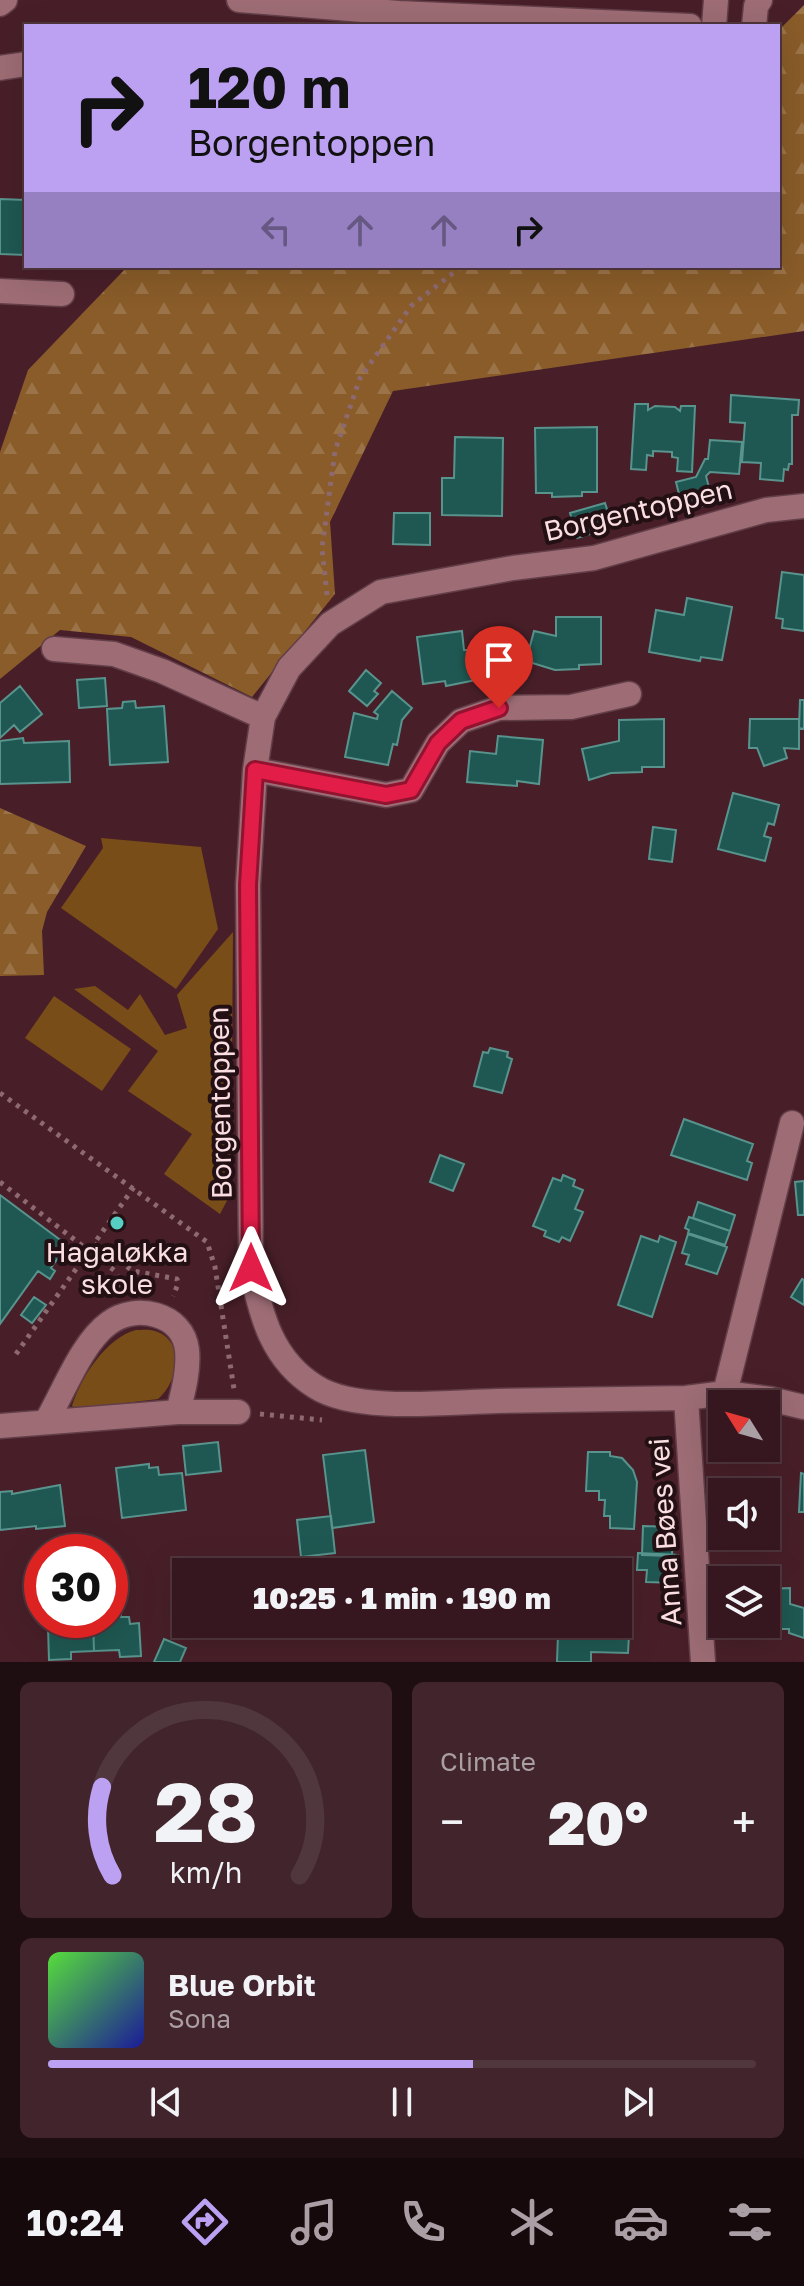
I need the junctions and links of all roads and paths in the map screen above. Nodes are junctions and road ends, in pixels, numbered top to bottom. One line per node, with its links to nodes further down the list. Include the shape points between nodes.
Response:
1 (239, 0): 5 (street)
2 (421, 0): 5 (street)
3 (716, 0): 7 (street)
4 (760, 0): 8 (street)
5 (400, 6): 6 (street)
6 (661, 24)
7 (714, 24)
8 (754, 24)
9 (24, 64): 10 (street)
10 (0, 68)
11 (459, 268): 15 (path, via 411,306 360,378 335,451 322,548)
12 (0, 291): 13 (street)
13 (62, 294)
14 (804, 506): 15 (street, Borgentoppen, via 766,510 594,558 381,592)
15 (330, 624): 18 (street, Borgentoppen, via 289,668)
16 (54, 649): 18 (street, via 114,654)
17 (629, 694): 19 (street, via 571,707 499,708 461,721 438,743 411,790 386,795)
18 (263, 717): 19 (street, Borgentoppen)
19 (255, 770): 31 (street, Borgentoppen, via 248,885 251,1268 260,1312 281,1357 317,1388 353,1401)
20 (0, 1093): 23 (path)
21 (792, 1123): 29 (street)
22 (0, 1182): 25 (path)
23 (134, 1187): 24 (path); 35 (path, via 207,1242)
24 (94, 1244): 25 (path); 27 (path, via 133,1271 177,1279)
25 (89, 1252): 26 (path); 28 (path)
26 (115, 1271)
27 (173, 1296)
28 (16, 1354)
29 (726, 1390)
30 (708, 1395): 31 (street, Borgentoppen)
31 (686, 1398): 39 (street, Anna Bøes vei)
32 (780, 1401): 33 (street, Borgentoppen)
33 (804, 1407)
34 (178, 1412): 35 (street); 37 (street); 37 (street, via 186,1370 182,1336 158,1315 132,1313 108,1323 92,1339)
35 (238, 1412): 36 (path)
36 (328, 1421)
37 (46, 1422): 38 (street)
38 (0, 1426)
39 (703, 1662)

